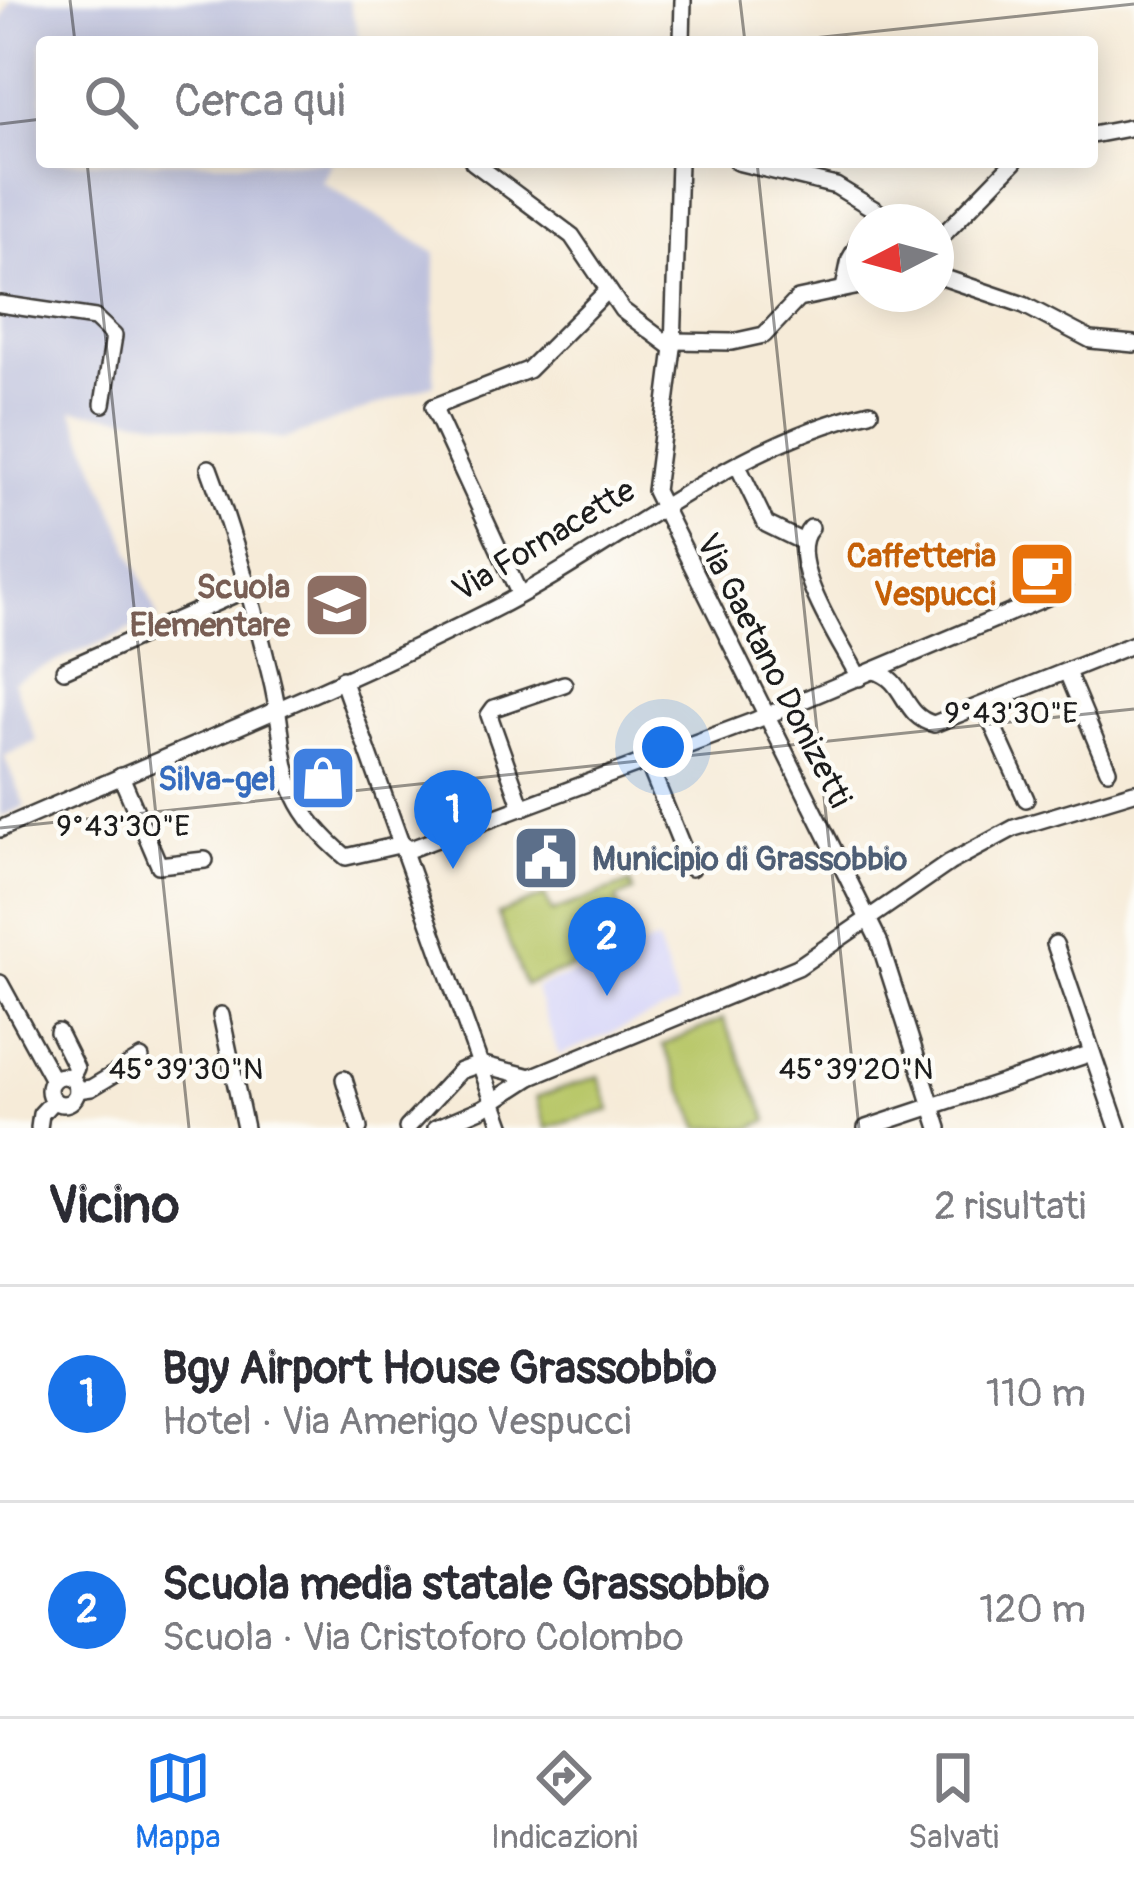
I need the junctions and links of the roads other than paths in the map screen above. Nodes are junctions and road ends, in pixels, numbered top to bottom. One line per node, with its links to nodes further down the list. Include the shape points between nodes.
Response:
1 (683, 0): 2 (street)
2 (682, 36)
3 (1134, 127): 4 (street)
4 (1098, 134)
5 (481, 168): 14 (street, via 572,236)
6 (679, 168): 17 (street, Via Fornacette)
7 (763, 168): 9 (street, via 836,185)
8 (1008, 168): 10 (street)
9 (866, 204)
10 (954, 224)
11 (846, 278): 13 (street)
12 (954, 280): 16 (street, via 1091,340)
13 (844, 288): 17 (street, via 798,298 764,335)
14 (608, 290): 17 (street, via 622,310); 25 (street, via 528,370 434,407)
15 (0, 304): 18 (street, via 95,318 114,336)
16 (1134, 344)
17 (673, 345): 22 (street, Via Fornacette, via 655,474)
18 (104, 404)
19 (870, 412): 20 (street)
20 (738, 466): 22 (street); 29 (street, via 766,524 806,535 802,566)
21 (209, 468): 23 (street)
22 (660, 507): 25 (street, Via Fornacette); 34 (street, Via Gaetano Donizetti)
23 (249, 588): 27 (street); 33 (street)
24 (1064, 590): 29 (street)
25 (519, 593): 30 (street, Via Fornacette)
26 (1134, 644): 28 (street)
27 (64, 670)
28 (1066, 671): 32 (street); 36 (street)
29 (867, 675): 32 (street, via 891,677 922,722); 34 (street)
30 (342, 680): 33 (street, Via Fornacette); 42 (street)
31 (564, 684): 40 (street, via 489,715)
32 (984, 706): 39 (street)
33 (273, 710): 37 (street, Via Fornacette); 42 (street, via 288,779 307,820 346,857)
34 (765, 715): 35 (street); 45 (street, Via Gaetano Donizetti)
35 (647, 760): 40 (street); 44 (street)
36 (1108, 770)
37 (121, 776): 41 (street, Via Fornacette); 43 (street, via 159,866)
38 (1134, 792): 45 (street, via 1014,828)
39 (1026, 799)
40 (522, 808): 42 (street)
41 (0, 829)
42 (404, 847): 52 (street)
43 (206, 860)
44 (691, 868)
45 (868, 922): 53 (street, via 798,967); 58 (street, Via Gaetano Donizetti)
46 (1055, 944): 50 (street)
47 (0, 982): 55 (street)
48 (221, 1015): 60 (street)
49 (58, 1031): 55 (street, via 76,1068)
50 (1092, 1053): 58 (street); 67 (street)
51 (141, 1058): 55 (street)
52 (480, 1064): 53 (street); 57 (street); 62 (street, via 460,1071)
53 (530, 1077): 57 (street)
54 (344, 1079): 61 (street)
55 (67, 1083): 56 (street); 56 (street, via 66,1103)
56 (54, 1100): 59 (street)
57 (493, 1101): 63 (street); 64 (street)
58 (932, 1105): 65 (street); 66 (street, Via Gaetano Donizetti)
59 (39, 1128)
60 (245, 1128)
61 (359, 1128)
62 (407, 1128)
63 (436, 1128)
64 (503, 1128)
65 (866, 1128)
66 (939, 1128)
67 (1118, 1128)

